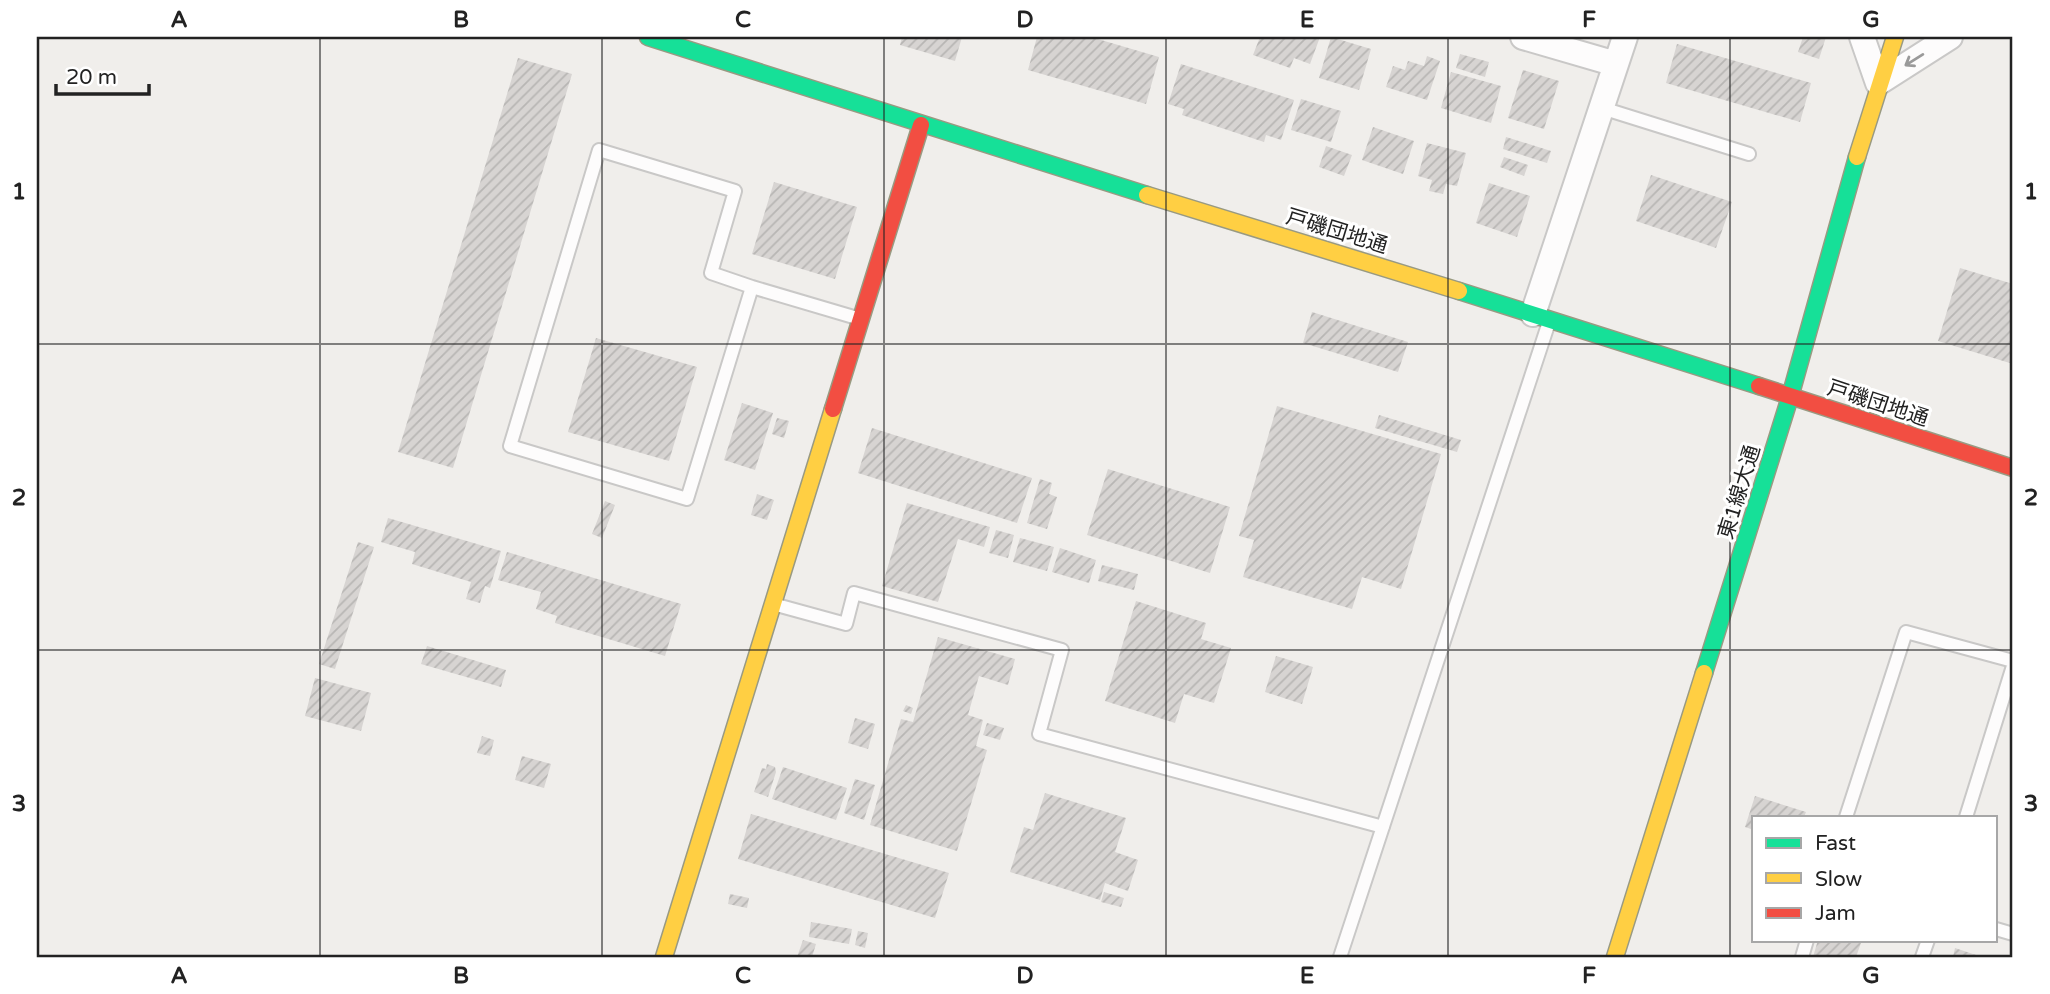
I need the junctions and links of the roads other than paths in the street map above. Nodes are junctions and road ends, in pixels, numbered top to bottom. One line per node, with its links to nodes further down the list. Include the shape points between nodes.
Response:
1 (648, 37): 10 (street, 戸磯団地通)
2 (1523, 37): 7 (street)
3 (1625, 37): 7 (street)
4 (1862, 37): 8 (street)
5 (1895, 37): 8 (street, 東1線大通)
6 (1950, 37): 8 (street, one-way to 8)
7 (1616, 64): 9 (street)
8 (1878, 83): 15 (street, 東1線大通)
9 (1602, 108): 11 (lane); 13 (street)
10 (921, 125): 13 (street, 戸磯団地通); 14 (street)
11 (1749, 154)
12 (752, 287): 12 (lane, via 687,499 510,446 599,150 735,191 711,273); 14 (lane)
13 (1541, 316): 15 (street, 戸磯団地通); 21 (lane)
14 (861, 320): 17 (street)
15 (1790, 397): 16 (street, 戸磯団地通); 24 (street, 東1線大通)
16 (2013, 468)
17 (773, 604): 21 (lane, via 846,624 854,593 1062,650 1039,734); 22 (street)
18 (2013, 663): 19 (lane, via 1906,632); 20 (lane)
19 (1846, 816)
20 (1966, 816)
21 (1383, 827): 23 (lane)
22 (668, 956)
23 (1340, 957)
24 (1615, 957)

